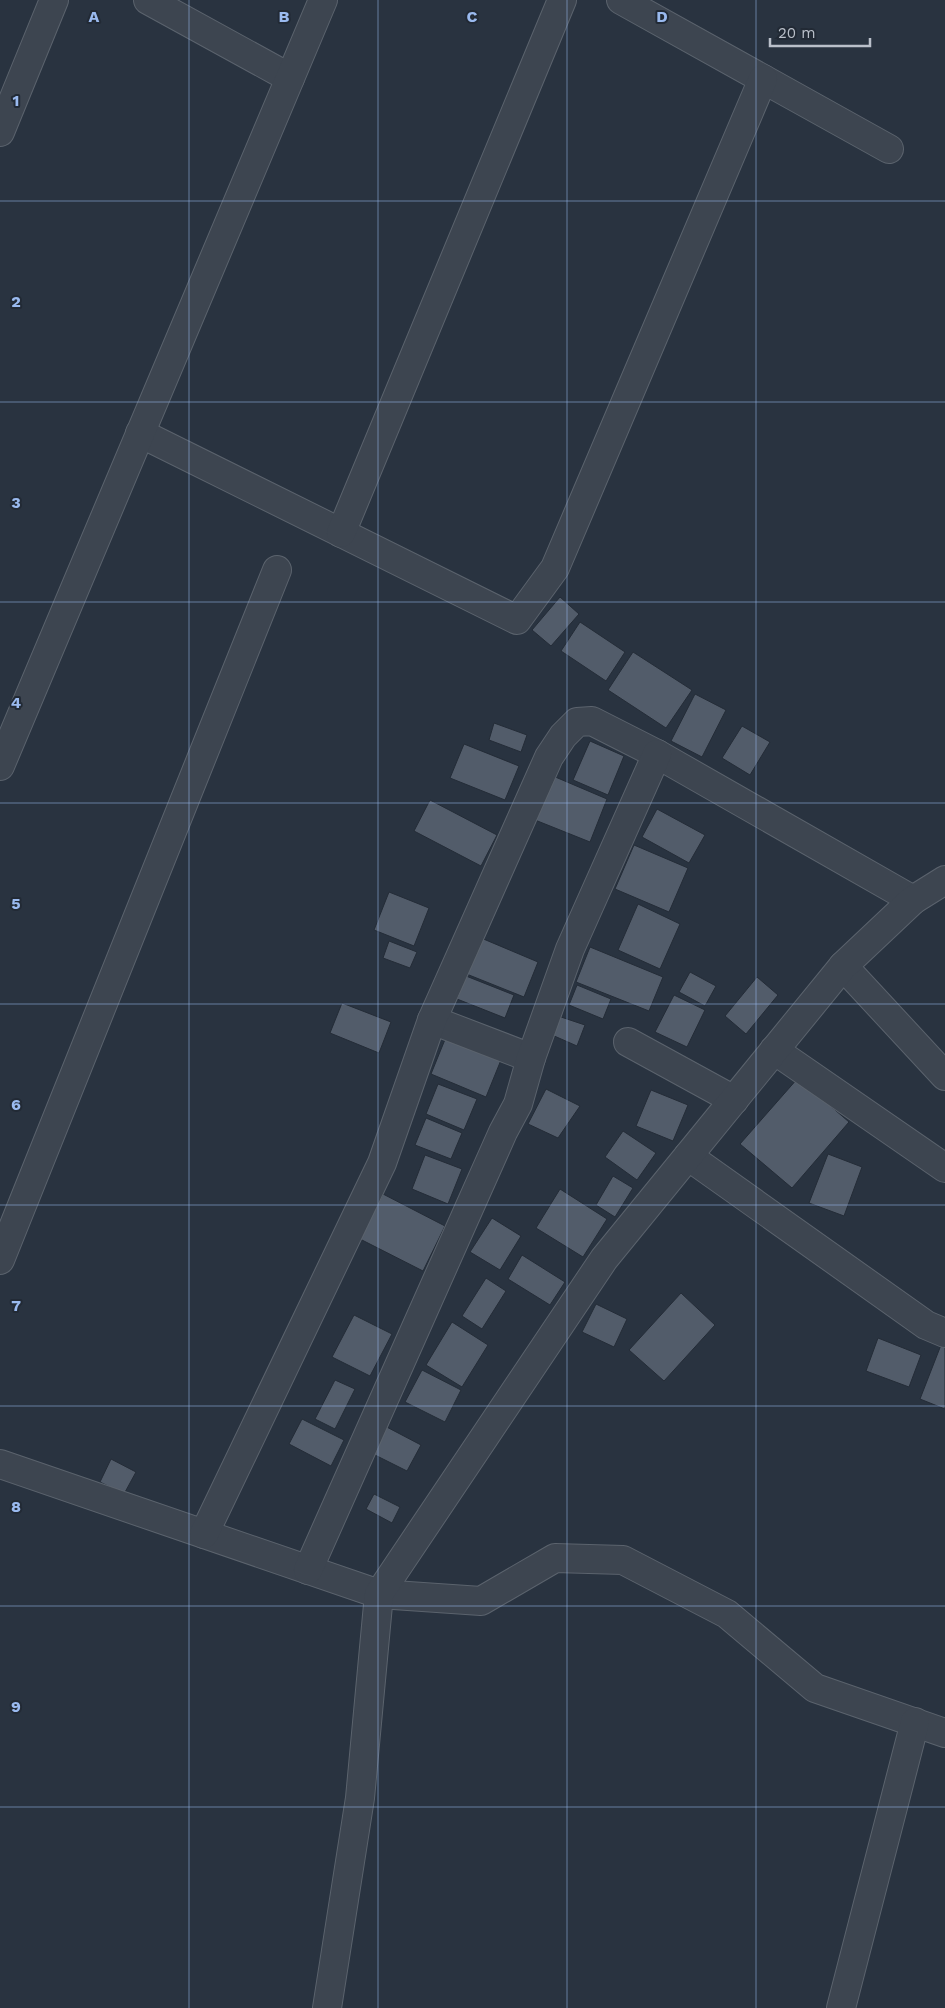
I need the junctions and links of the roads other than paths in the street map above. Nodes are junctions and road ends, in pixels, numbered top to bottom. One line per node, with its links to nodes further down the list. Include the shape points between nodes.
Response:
1 (54, 0): 8 (street)
2 (148, 0): 6 (street)
3 (323, 0): 6 (street)
4 (562, 0): 11 (street)
5 (621, 0): 7 (street)
6 (290, 78): 10 (street)
7 (763, 79): 9 (street); 11 (street, via 555,568 517,620)
8 (0, 132)
9 (889, 148)
10 (140, 433): 11 (street); 14 (street)
11 (340, 532)
12 (277, 570): 26 (street)
13 (657, 754): 16 (street); 18 (street, via 592,721 578,722 563,736 549,757); 21 (street, via 570,948)
14 (0, 766)
15 (945, 880): 16 (street)
16 (913, 900): 17 (street)
17 (843, 966): 20 (street); 22 (street)
18 (432, 1020): 21 (street); 29 (street, via 382,1163)
19 (628, 1042): 23 (street)
20 (774, 1050): 23 (street); 25 (street)
21 (530, 1058): 30 (street, via 518,1104)
22 (945, 1076)
23 (734, 1100): 24 (street)
24 (688, 1156): 27 (street, via 926,1325); 31 (street, via 604,1259)
25 (945, 1168)
26 (0, 1260)
27 (945, 1333)
28 (0, 1464): 29 (street)
29 (204, 1534): 30 (street)
30 (308, 1570): 31 (street)
31 (380, 1594): 32 (street, via 481,1602 555,1558 623,1560 727,1614 814,1688); 34 (street, via 360,1798)
32 (915, 1722): 33 (street); 35 (street)
33 (945, 1732)
34 (326, 2008)
35 (841, 2008)

